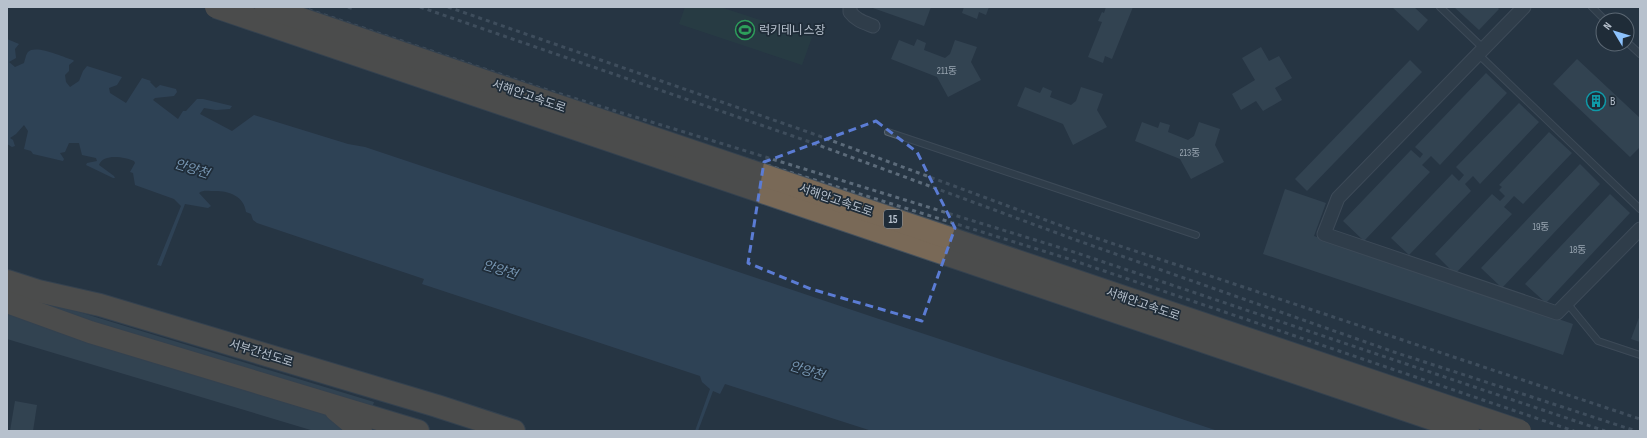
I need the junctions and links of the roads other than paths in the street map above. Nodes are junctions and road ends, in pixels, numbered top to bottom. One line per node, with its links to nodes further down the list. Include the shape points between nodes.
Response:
1 (216, 7): 24 (highway, 서해안고속도로 / 15, bridge)
2 (266, 7): 25 (highway, 서해안고속도로 / 15, bridge)
3 (850, 7): 6 (street, via 853,16)
4 (1440, 7): 7 (lane)
5 (1524, 7): 7 (street)
6 (873, 26)
7 (1481, 51): 9 (lane); 15 (street, via 1338,198 1324,234 1557,313)
8 (888, 132): 11 (lane)
9 (1640, 209)
10 (1640, 229): 15 (street)
11 (1196, 235)
12 (7, 268): 16 (highway)
13 (7, 281): 16 (highway, 서부간선도로)
14 (7, 302): 18 (highway)
15 (1567, 303): 19 (lane, via 1598,341)
16 (100, 305): 23 (highway, 서부간선도로)
17 (7, 316): 18 (highway)
18 (90, 332): 20 (highway)
19 (1640, 355)
20 (327, 404): 21 (highway); 22 (highway)
21 (362, 431)
22 (418, 431)
23 (514, 431)
24 (1468, 431)
25 (1520, 431)

